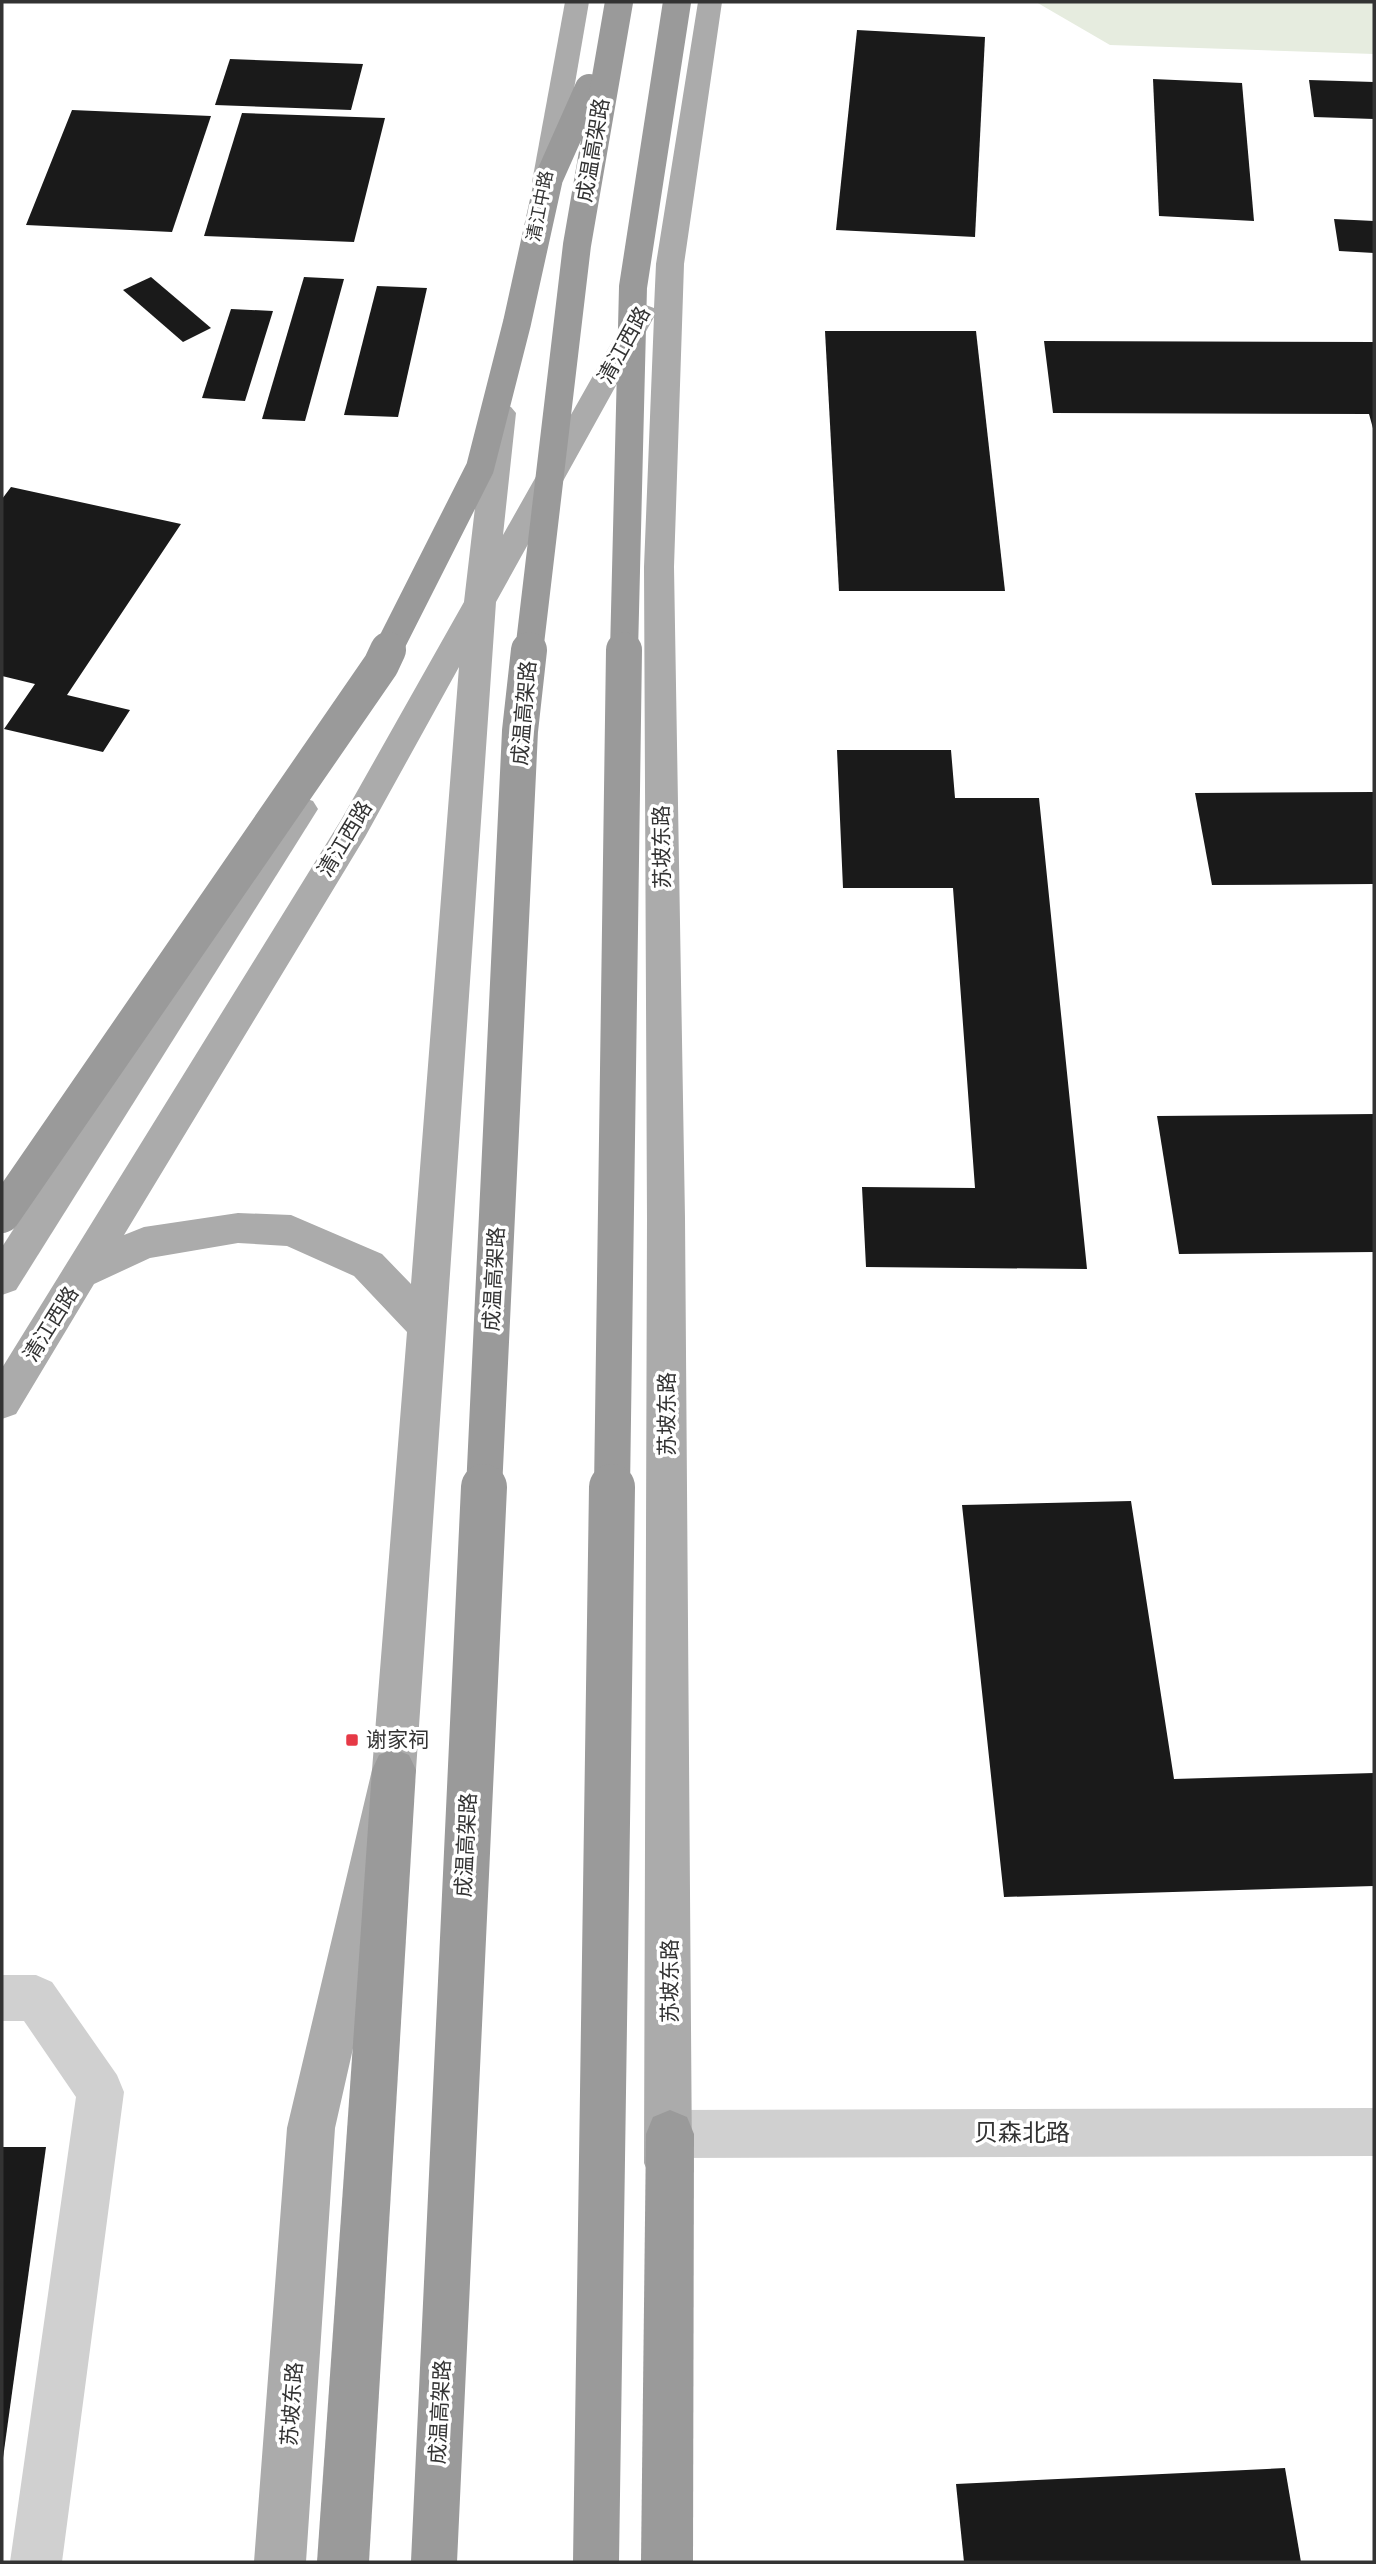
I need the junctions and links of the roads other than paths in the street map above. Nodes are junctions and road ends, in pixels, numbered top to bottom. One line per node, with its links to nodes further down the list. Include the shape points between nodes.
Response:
1 (578, 2): 6 (main road, 清江中路)
2 (677, 2): 21 (highway, bridge, via 633,288 621,757)
3 (710, 2): 5 (main road)
4 (616, 18): 8 (highway, bridge, via 549,178 480,468 381,664); 20 (highway, 成温高架路, bridge, via 577,245 520,730)
5 (670, 264): 7 (main road, 清江西路); 16 (main road, 苏坡东路, via 659,580)
6 (501, 411): 7 (main road, 苏坡东路); 10 (main road, via 424,596 374,694)
7 (480, 602): 9 (main road, 清江西路, via 353,828); 11 (main road, 苏坡东路)
8 (2, 1215)
9 (84, 1272): 11 (main road, via 144,1243 238,1228 291,1231 368,1265); 12 (main road, 清江西路)
10 (2, 1279)
11 (425, 1325): 13 (main road, 苏坡东路)
12 (2, 1402)
13 (394, 1770): 18 (main road, 苏坡东路, via 311,2128); 19 (highway)
14 (2, 1998): 17 (street, via 36,1998 100,2092)
15 (1374, 2132): 16 (street, 贝森北路)
16 (670, 2134): 22 (main road, 苏坡东路); 23 (highway)
17 (36, 2562)
18 (280, 2562)
19 (343, 2562)
20 (434, 2562)
21 (597, 2562)
22 (641, 2562)
23 (667, 2562)

